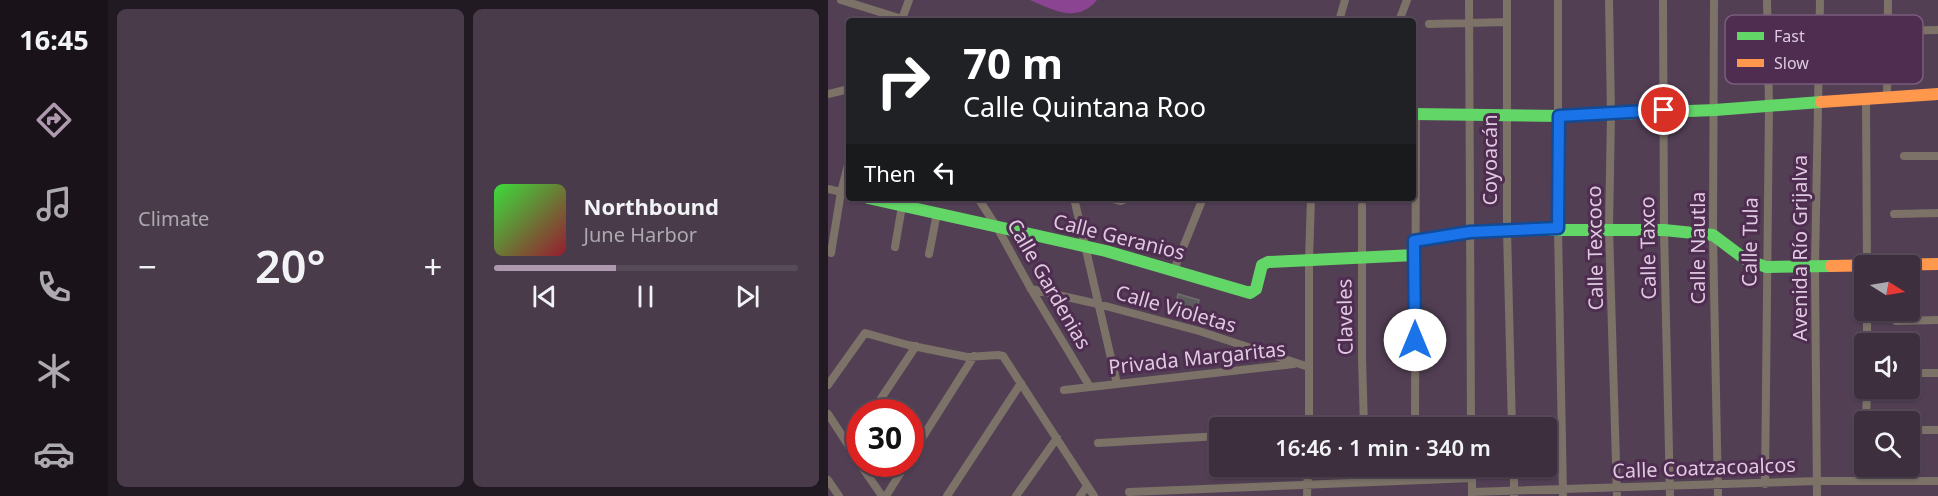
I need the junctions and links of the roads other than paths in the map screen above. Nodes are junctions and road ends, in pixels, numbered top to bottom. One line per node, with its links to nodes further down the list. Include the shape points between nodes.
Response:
1 (841, 0): 15 (street)
2 (909, 0): 16 (street)
3 (1345, 0): 17 (street)
4 (1407, 0): 18 (street)
5 (1469, 0): 20 (street)
6 (1507, 0): 19 (street, Coyoacán)
7 (1558, 0): 40 (street)
8 (1609, 0): 36 (street, Calle Texcoco)
9 (1663, 0): 34 (street, Calle Taxco)
10 (1714, 0): 35 (street, Calle Nautla)
11 (1767, 0): 13 (street, Calle Tula)
12 (1820, 0): 14 (street, Avenida Río Grijalva)
13 (1767, 15)
14 (1820, 15)
15 (897, 18)
16 (904, 18)
17 (1340, 18)
18 (1400, 18)
19 (1507, 22): 20 (street); 39 (street, Coyoacán)
20 (1469, 23): 21 (street); 38 (street)
21 (1429, 24)
22 (1923, 30): 23 (street)
23 (1938, 30)
24 (1769, 84): 33 (street, Calle Tula)
25 (1818, 84): 32 (street, Avenida Río Grijalva)
26 (1887, 84): 30 (street)
27 (846, 90): 28 (street)
28 (828, 94)
29 (1938, 94): 30 (street)
30 (1887, 99): 31 (street)
31 (1866, 100): 32 (street); 69 (street)
32 (1818, 103): 33 (street); 75 (street, Avenida Río Grijalva)
33 (1769, 106): 35 (street); 76 (street, Calle Tula)
34 (1664, 110): 35 (street); 36 (street); 60 (street, Calle Taxco)
35 (1715, 110): 62 (street, Calle Nautla)
36 (1611, 113): 40 (street); 58 (street, Calle Texcoco)
37 (1416, 115): 38 (street)
38 (1469, 115): 39 (street); 61 (street)
39 (1506, 116): 40 (street); 59 (street, Coyoacán)
40 (1559, 116): 56 (street)
41 (1904, 156): 42 (street)
42 (1938, 156)
43 (828, 189): 44 (street)
44 (845, 193): 66 (street)
45 (881, 201): 51 (street, Calle Geranios)
46 (980, 201): 57 (street, Calle Gardenias)
47 (1075, 201): 65 (street)
48 (1202, 201): 77 (street)
49 (1311, 201): 71 (street)
50 (1414, 201): 63 (street)
51 (903, 206): 53 (street, Calle Geranios); 64 (street)
52 (1362, 206): 70 (street, Claveles)
53 (937, 213): 57 (street, Calle Geranios); 67 (street)
54 (1938, 213): 55 (street)
55 (1894, 214)
56 (1558, 228): 58 (street); 59 (street); 125 (street)
57 (998, 229): 65 (street, Calle Geranios); 78 (street, Calle Gardenias)
58 (1609, 229): 60 (street); 123 (street, Calle Texcoco)
59 (1507, 230): 61 (street); 99 (street, Coyoacán)
60 (1664, 230): 62 (street); 121 (street, Calle Taxco)
61 (1470, 232): 63 (street); 98 (street)
62 (1713, 235): 76 (street, via 1746,259); 118 (street, Calle Nautla)
63 (1414, 241): 68 (street)
64 (895, 247)
65 (1086, 247): 77 (street, Calle Geranios); 79 (street)
66 (831, 254)
67 (929, 254)
68 (1415, 255): 70 (street); 97 (street)
69 (1867, 255)
70 (1361, 258): 71 (street); 96 (street, Claveles)
71 (1309, 261): 77 (street, Calle Geranios, via 1262,265 1254,292 1250,293); 85 (street)
72 (1920, 264): 73 (street)
73 (1938, 264)
74 (1854, 265): 75 (street)
75 (1815, 266): 76 (street); 114 (street, Avenida Río Grijalva)
76 (1767, 267): 117 (street, Calle Tula)
77 (1174, 270)
78 (1031, 289): 79 (street, Calle Violetas); 91 (street, Calle Gardenias)
79 (1098, 304): 84 (street, Calle Violetas, via 1198,330); 89 (street)
80 (1920, 320): 81 (street)
81 (1938, 320)
82 (916, 346): 83 (street); 90 (street, via 865,333); 93 (street)
83 (974, 356): 88 (street, via 1003,357); 102 (street)
84 (1297, 364): 85 (street, Calle Violetas); 89 (street, Privada Margaritas)
85 (1309, 367): 95 (street)
86 (1920, 373): 87 (street)
87 (1938, 373)
88 (1021, 383): 104 (street); 129 (street)
89 (1117, 384): 91 (street, Privada Margaritas)
90 (828, 385)
91 (1090, 387): 92 (street, Privada Margaritas)
92 (1064, 390)
93 (881, 399)
94 (828, 414): 105 (street)
95 (1309, 417)
96 (1365, 417)
97 (1415, 417)
98 (1471, 417)
99 (1512, 417)
100 (1920, 430): 101 (street)
101 (1938, 430)
102 (924, 435)
103 (1209, 437): 106 (street)
104 (1057, 438): 119 (street); 130 (street)
105 (846, 442)
106 (1098, 443)
107 (870, 477): 128 (street)
108 (897, 477): 128 (street)
109 (1307, 477): 120 (street)
110 (1514, 477): 124 (street)
111 (1866, 477): 115 (street)
112 (1472, 478): 120 (street); 126 (street)
113 (828, 480): 127 (street)
114 (1817, 481): 115 (street, Calle Coatzacoalcos); 117 (street, Calle Coatzacoalcos); 136 (street, Avenida Río Grijalva)
115 (1866, 481): 116 (street, Calle Coatzacoalcos)
116 (1938, 481)
117 (1765, 484): 118 (street, Calle Coatzacoalcos)
118 (1718, 485): 121 (street, Calle Coatzacoalcos); 135 (street, Calle Nautla)
119 (1087, 486): 131 (street); 132 (street)
120 (1307, 486): 122 (street); 133 (street)
121 (1670, 486): 123 (street, Calle Coatzacoalcos); 134 (street, Calle Taxco)
122 (1129, 492)
123 (1617, 492): 125 (street, Calle Coatzacoalcos)
124 (1514, 493): 125 (street, Calle Coatzacoalcos); 126 (street, Calle Coatzacoalcos)
125 (1563, 493)
126 (1472, 494)
127 (838, 496)
128 (884, 496)
129 (947, 496)
130 (1016, 496)
131 (1080, 496)
132 (1094, 496)
133 (1307, 496)
134 (1670, 496)
135 (1718, 496)
136 (1817, 496)

